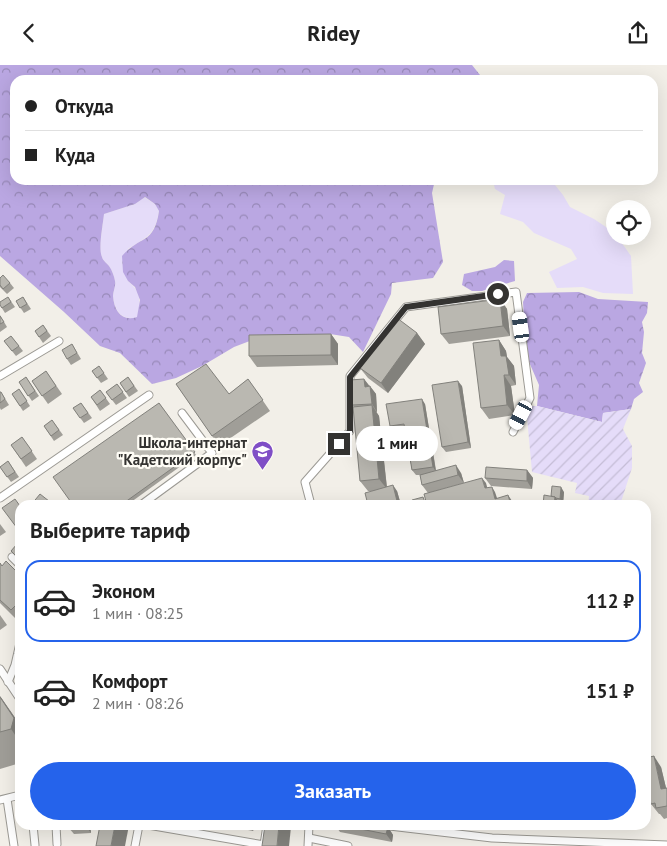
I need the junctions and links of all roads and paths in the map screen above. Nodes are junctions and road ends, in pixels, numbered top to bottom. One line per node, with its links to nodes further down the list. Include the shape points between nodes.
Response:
1 (59, 341): 2 (street)
2 (0, 376)
3 (149, 395): 6 (street)
4 (182, 413): 7 (street, via 212,453)
5 (512, 432): 8 (street, via 530,398 516,292 406,307 350,377 350,431 305,482)
6 (0, 498)
7 (148, 500)
8 (310, 500)
9 (12, 557): 10 (street)
10 (15, 560)
11 (15, 665): 13 (street)
12 (0, 669): 13 (street)
13 (8, 682): 14 (street)
14 (15, 692)
15 (4, 799): 26 (street)
16 (34, 830): 24 (street)
17 (56, 830): 23 (street)
18 (137, 830): 27 (street)
19 (176, 830): 28 (street)
20 (266, 830): 28 (street)
21 (424, 830): 25 (street, via 492,838)
22 (309, 842): 29 (street)
23 (57, 844)
24 (35, 845)
25 (667, 845)
26 (14, 846)
27 (135, 846)
28 (264, 846)
29 (348, 846)

